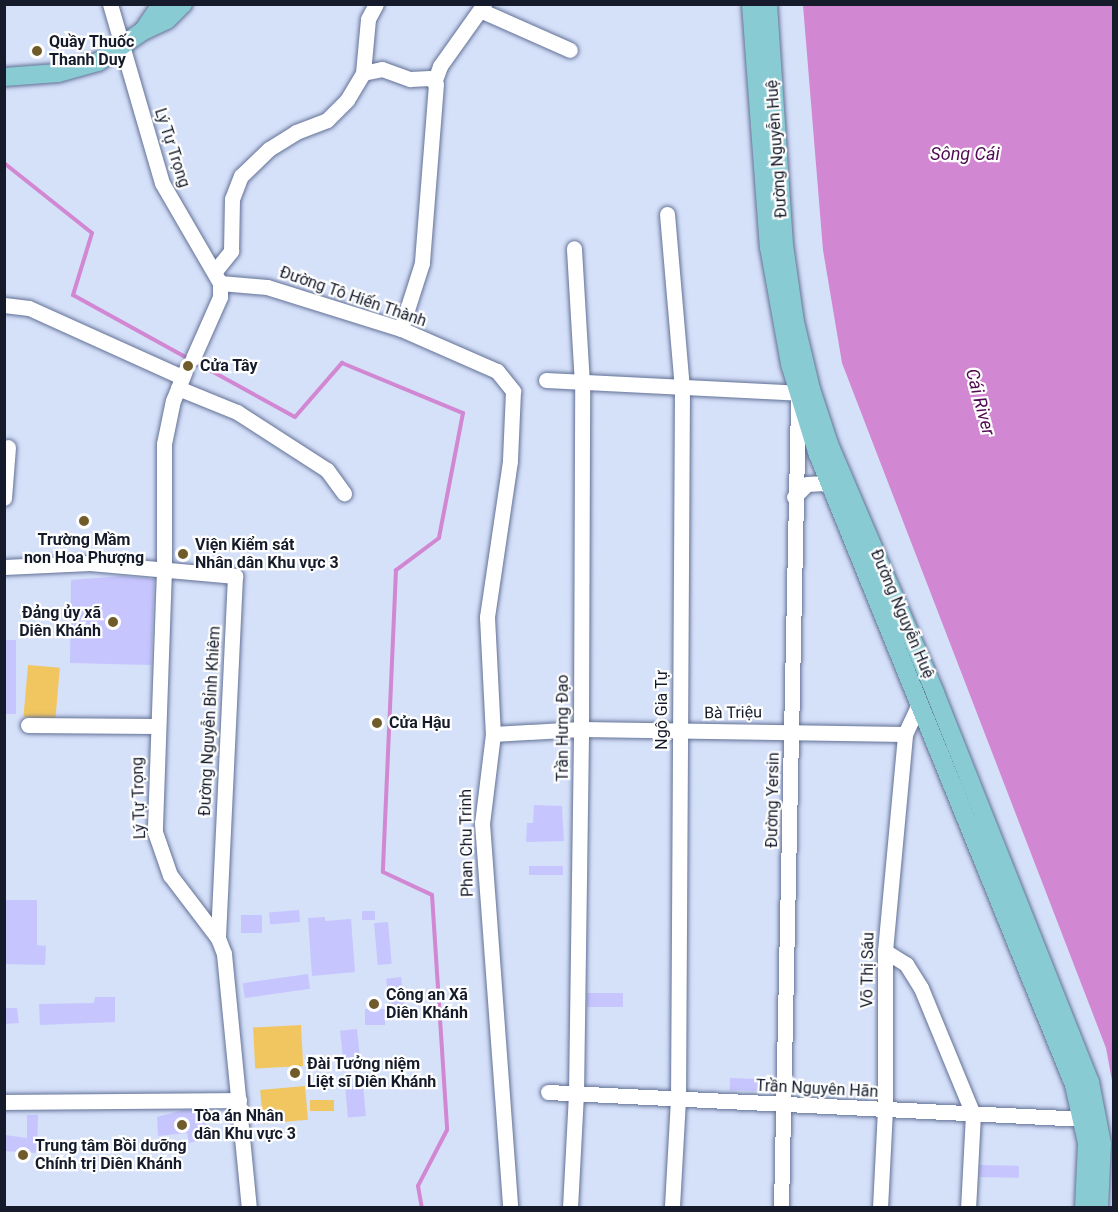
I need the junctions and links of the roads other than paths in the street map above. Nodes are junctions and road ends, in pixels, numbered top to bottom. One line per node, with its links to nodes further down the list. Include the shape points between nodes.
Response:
1 (110, 4): 9 (street, Lý Tự Trọng)
2 (160, 4): 8 (main road)
3 (183, 4): 8 (main road, via 167,20)
4 (376, 4): 11 (street, via 367,28)
5 (751, 4): 14 (main road, Đường Nguyễn Huệ)
6 (768, 4): 14 (main road, Đường Nguyễn Huệ)
7 (483, 8): 10 (street); 13 (street, via 440,66)
8 (143, 31): 9 (main road)
9 (122, 48): 12 (main road, via 98,62 58,73); 17 (street, Lý Tự Trọng, via 162,183 183,225)
10 (570, 50)
11 (363, 73): 13 (street, via 382,69 410,79); 17 (street, via 334,114 269,149 241,176 232,199 231,251)
12 (4, 77)
13 (435, 80): 19 (street, via 422,263)
14 (765, 112): 25 (main road, Đường Nguyễn Huệ, via 774,289)
15 (667, 214): 24 (street, Ngô Gia Tự)
16 (574, 248): 23 (street, Trần Hưng Đạo)
17 (217, 277): 19 (street, Đường Tô Hiến Thành, via 267,287); 20 (street, Lý Tự Trọng, via 220,297)
18 (4, 305): 20 (street, via 29,308)
19 (401, 330): 21 (street, Đường Tô Hiến Thành)
20 (185, 373): 28 (street, via 327,470); 32 (street, Lý Tự Trọng, via 164,444)
21 (504, 376): 40 (street, Phan Chu Trinh, via 513,391 514,407 503,522 487,617)
22 (546, 380): 23 (street)
23 (582, 384): 24 (street); 37 (street, Trần Hưng Đạo)
24 (682, 389): 25 (street); 39 (street, Ngô Gia Tự)
25 (805, 391): 27 (main road, Đường Nguyễn Huệ); 29 (street, Đường Yersin); 33 (main road, Đường Nguyễn Huệ)
26 (8, 447): 30 (street)
27 (832, 489): 29 (street, via 824,483 807,484); 34 (main road, Đường Nguyễn Huệ)
28 (344, 494)
29 (794, 497): 38 (street, Đường Yersin)
30 (4, 498)
31 (4, 567): 32 (street, via 90,563)
32 (164, 569): 36 (street, Lý Tự Trọng); 42 (street, Đường Nguyễn Bỉnh Khiêm, via 235,576)
33 (935, 693): 34 (main road); 61 (main road, Đường Nguyễn Huệ, via 1090,1082 1102,1144)
34 (919, 704): 41 (street, Võ Thị Sáu); 52 (main road, Đường Nguyễn Huệ, via 1074,1085)
35 (28, 725): 36 (street)
36 (156, 726): 42 (street, Lý Tự Trọng, via 154,808 160,852 170,875)
37 (581, 729): 39 (street, Bà Triệu); 40 (street, Bà Triệu); 45 (street, Trần Hưng Đạo)
38 (792, 730): 39 (street, Bà Triệu); 41 (street, Bà Triệu); 49 (street, Đường Yersin)
39 (680, 732): 47 (street, Ngô Gia Tự)
40 (493, 734): 54 (street, Phan Chu Trinh, via 482,823)
41 (905, 734): 43 (street, Võ Thị Sáu)
42 (218, 938): 46 (street, Lý Tự Trọng, via 227,968)
43 (885, 951): 50 (street, Võ Thị Sáu); 51 (street, via 906,964 921,988)
44 (548, 1092): 45 (street, Trần Nguyên Hãn)
45 (576, 1094): 47 (street, Trần Nguyên Hãn); 55 (street, Trần Hưng Đạo)
46 (239, 1100): 48 (street); 53 (street, Lý Tự Trọng)
47 (678, 1100): 49 (street, Trần Nguyên Hãn); 56 (street, Ngô Gia Tự)
48 (4, 1102)
49 (786, 1105): 50 (street, Trần Nguyên Hãn); 57 (street, Đường Yersin)
50 (885, 1110): 51 (street, Trần Nguyên Hãn); 58 (street, Võ Thị Sáu)
51 (973, 1114): 52 (street, Trần Nguyên Hãn); 59 (street)
52 (1084, 1119): 60 (main road, Đường Nguyễn Huệ)
53 (249, 1208)
54 (510, 1208)
55 (570, 1208)
56 (672, 1208)
57 (781, 1208)
58 (880, 1208)
59 (968, 1208)
60 (1084, 1208)
61 (1099, 1208)

